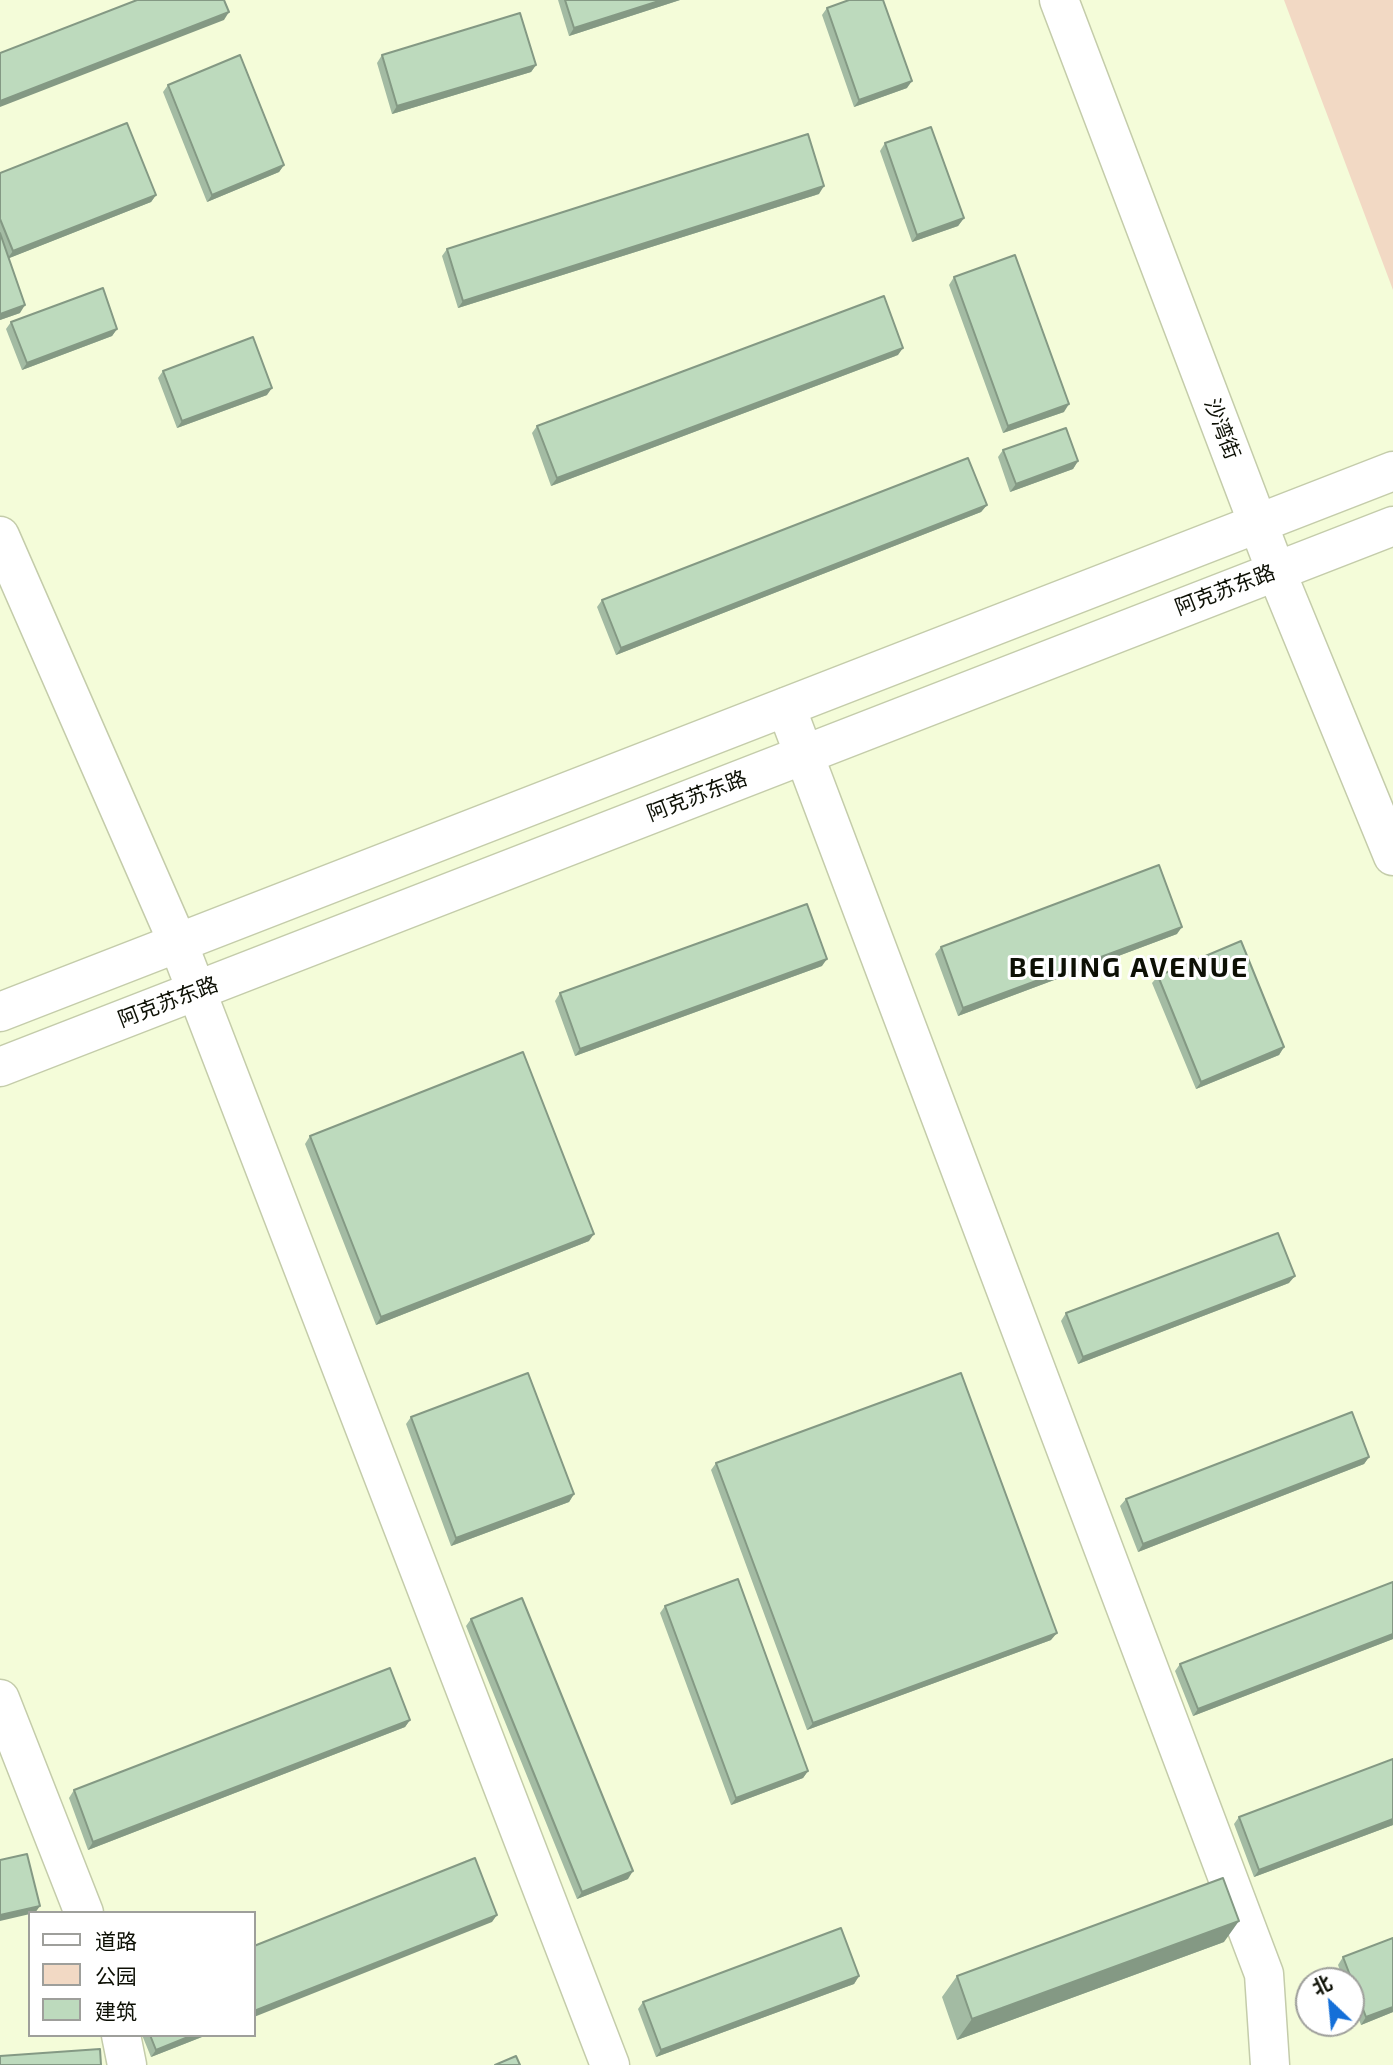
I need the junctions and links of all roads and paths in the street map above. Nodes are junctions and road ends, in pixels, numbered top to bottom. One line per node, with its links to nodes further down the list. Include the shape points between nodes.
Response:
1 (1059, 0): 3 (street, 沙湾街)
2 (1393, 471): 3 (street)
3 (1258, 523): 6 (street, 沙湾街); 7 (street)
4 (1393, 526): 6 (street, 阿克苏东路)
5 (0, 536): 10 (street)
6 (1276, 570): 8 (street, 阿克苏东路); 9 (street, 沙湾街)
7 (786, 707): 8 (street); 10 (street)
8 (804, 755): 11 (street, 阿克苏东路); 19 (street, via 1264,1974)
9 (1393, 856)
10 (178, 943): 11 (street); 12 (street)
11 (196, 991): 13 (street, 阿克苏东路); 18 (street)
12 (0, 1013)
13 (0, 1067)
14 (0, 1699): 15 (street)
15 (83, 1911)
16 (121, 2037): 17 (street)
17 (127, 2065)
18 (610, 2065)
19 (1270, 2065)

